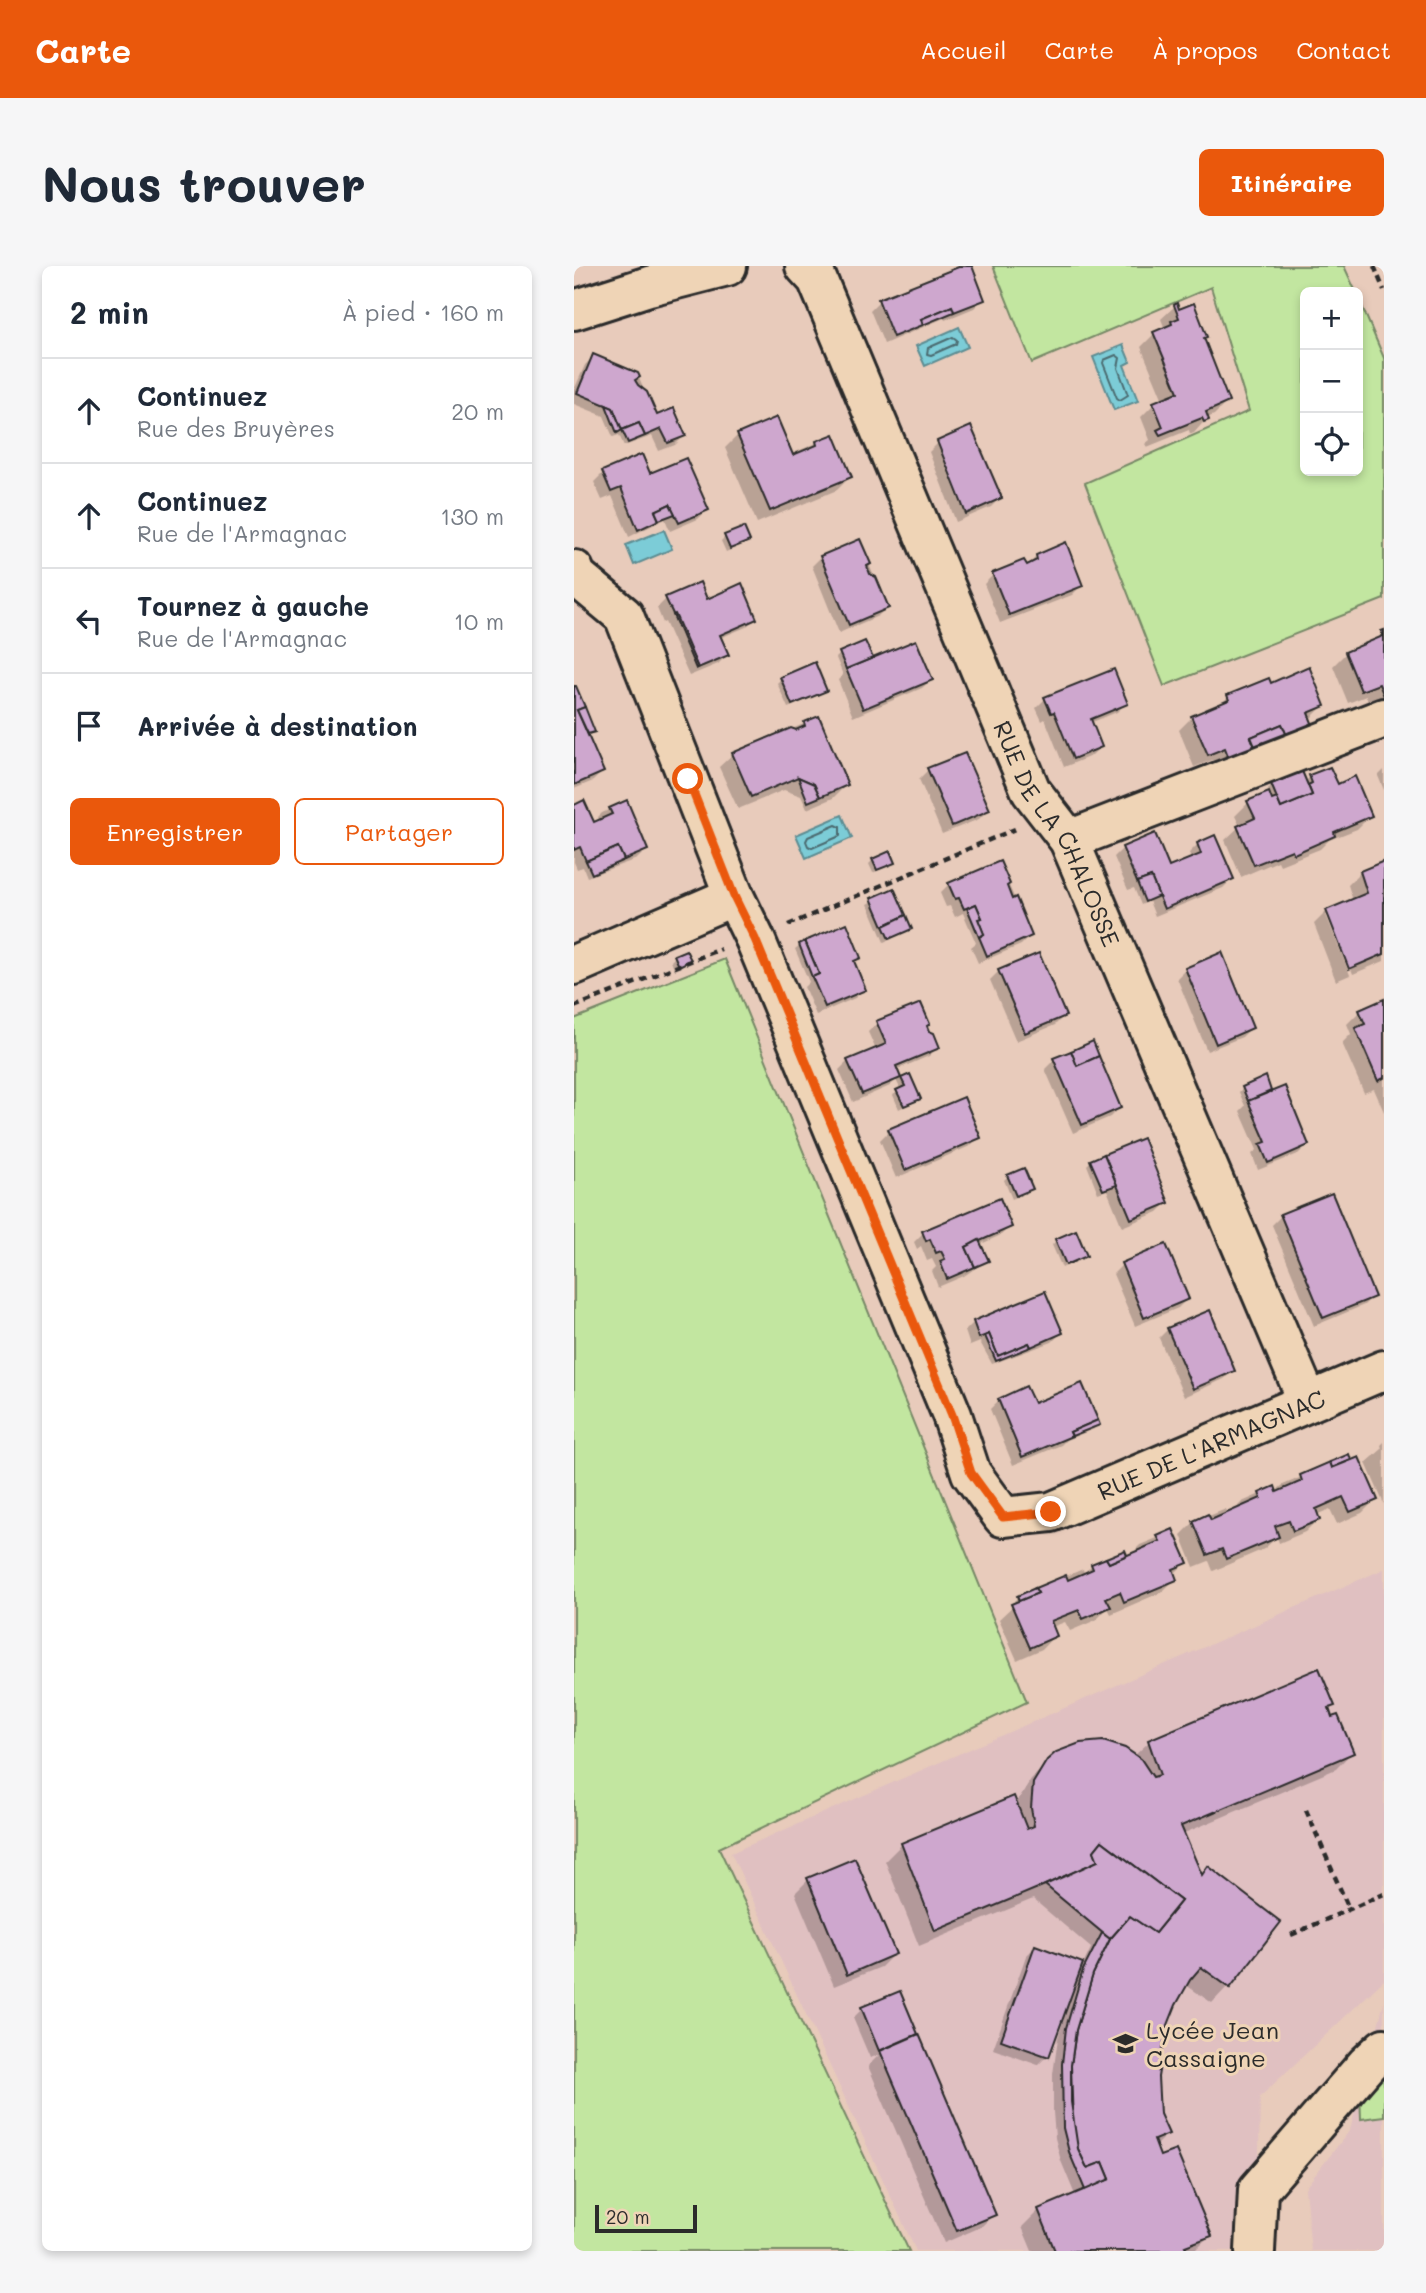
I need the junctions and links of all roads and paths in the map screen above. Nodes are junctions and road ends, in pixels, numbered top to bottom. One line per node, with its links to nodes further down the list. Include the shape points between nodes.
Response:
1 (727, 266): 5 (street)
2 (805, 266): 8 (street, RUE DE LA CHALOSSE, via 817,279 1031,791)
3 (1374, 266): 4 (path)
4 (1384, 290)
5 (574, 310)
6 (574, 570): 9 (street, RUE DE L'ARMAGNAC, via 624,616)
7 (1384, 718): 8 (street)
8 (1059, 827): 10 (path); 14 (street, RUE DE LA CHALOSSE)
9 (721, 901): 10 (street, RUE DE L'ARMAGNAC); 11 (street); 12 (path, via 725,948)
10 (755, 939): 14 (street, RUE DE L'ARMAGNAC, via 952,1415 971,1473 1003,1517 1051,1512)
11 (574, 965)
12 (574, 1007)
13 (1384, 1370): 14 (street, RUE DE L'ARMAGNAC)
14 (1308, 1402)
15 (1306, 1810): 17 (path)
16 (1384, 1894): 17 (path)
17 (1349, 1909): 18 (path)
18 (1291, 1935)
19 (1384, 2048): 20 (street, via 1258,2190)
20 (1255, 2251)

